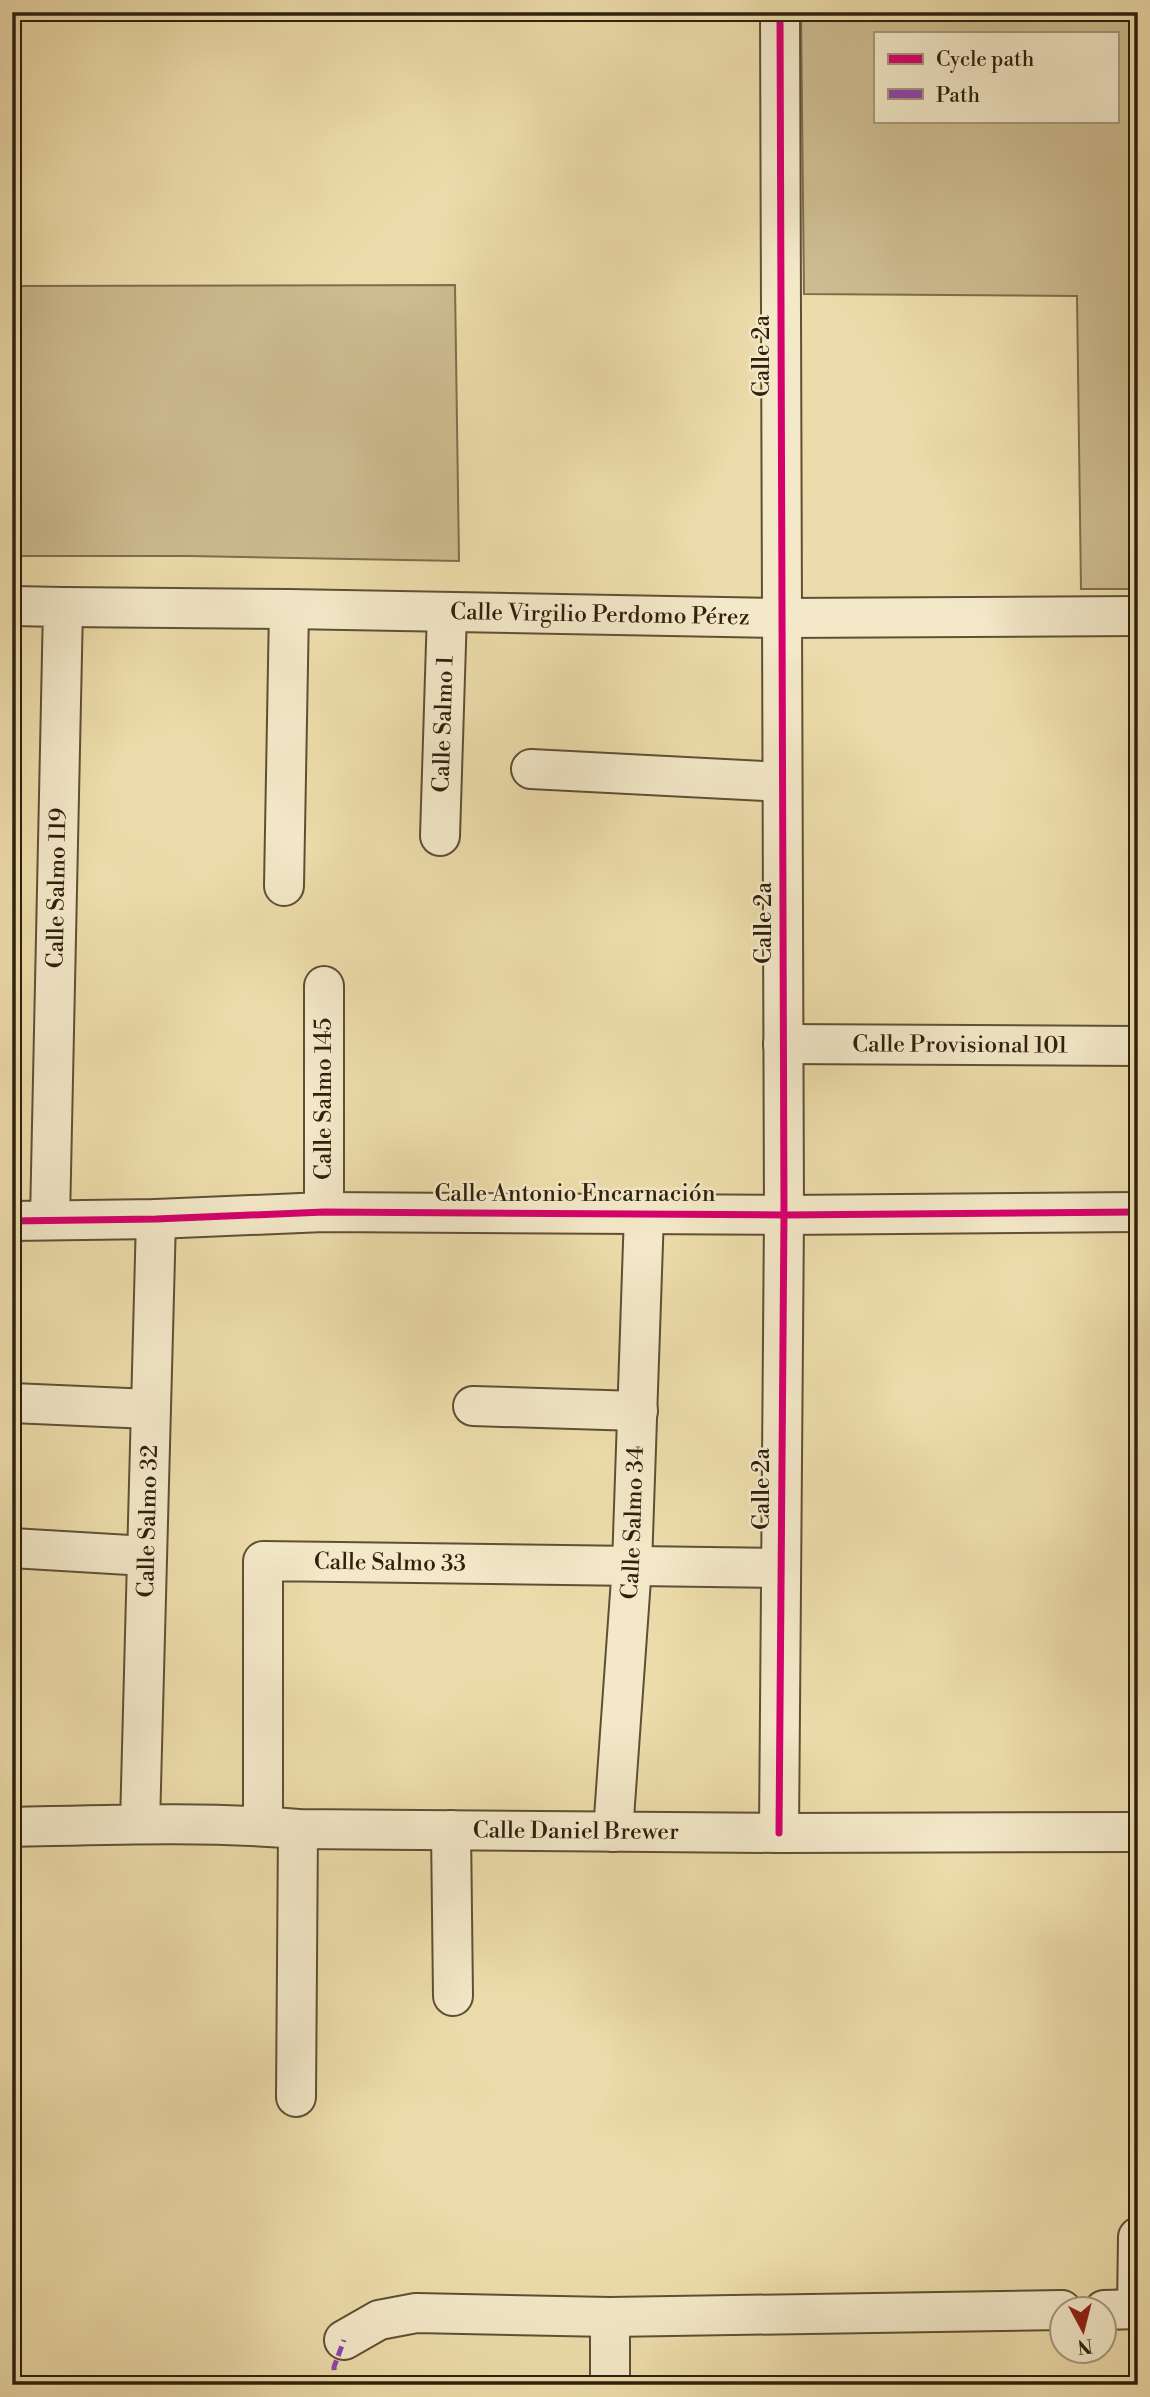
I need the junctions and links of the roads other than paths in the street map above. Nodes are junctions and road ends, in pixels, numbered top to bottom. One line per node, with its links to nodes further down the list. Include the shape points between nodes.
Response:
1 (780, 12): 7 (street, Calle 2a)
2 (12, 606): 3 (street)
3 (63, 607): 4 (street, Calle Virgilio Perdomo Pérez); 20 (street, Calle Salmo 119)
4 (289, 609): 5 (street, Calle Virgilio Perdomo Pérez); 11 (street)
5 (447, 612): 7 (street, Calle Virgilio Perdomo Pérez); 10 (street, Calle Salmo 1)
6 (1138, 616): 7 (street, Calle Virgilio Perdomo Pérez)
7 (782, 618): 9 (street, Calle 2a)
8 (531, 769): 9 (street)
9 (782, 782): 13 (street, Calle 2a)
10 (440, 836)
11 (284, 886)
12 (324, 986): 15 (street, Calle Salmo 145)
13 (783, 1044): 14 (street, Calle Provisional 101); 18 (street, Calle 2a)
14 (1138, 1046)
15 (324, 1212): 17 (street, Calle Antonio Encarnación); 19 (street, Calle Antonio Encarnación)
16 (1138, 1212): 18 (street, Calle Antonio Encarnación)
17 (644, 1214): 18 (street, Calle Antonio Encarnación); 25 (street, Calle Salmo 34)
18 (784, 1215): 29 (street, Calle 2a)
19 (156, 1219): 20 (street, Calle Antonio Encarnación); 24 (street, Calle Salmo 32)
20 (50, 1220): 21 (street, Calle Antonio Encarnación)
21 (12, 1221)
22 (12, 1403): 24 (street)
23 (473, 1406): 25 (street)
24 (150, 1409): 27 (street, Calle Salmo 32)
25 (638, 1411): 28 (street, Calle Salmo 34)
26 (12, 1548): 27 (street)
27 (146, 1556): 30 (street, Calle Salmo 32)
28 (632, 1565): 29 (street, Calle Salmo 33); 32 (street, Calle Salmo 33, via 263,1561); 34 (street, Calle Salmo 34)
29 (781, 1568): 36 (street, Calle 2a)
30 (140, 1824): 31 (street, Calle Daniel Brewer); 32 (street, Calle Daniel Brewer)
31 (12, 1827)
32 (281, 1828): 33 (street, Calle Daniel Brewer); 38 (street)
33 (452, 1830): 34 (street, Calle Daniel Brewer); 37 (street)
34 (613, 1832): 36 (street, Calle Daniel Brewer)
35 (1138, 1832): 36 (street, Calle Daniel Brewer)
36 (779, 1833)
37 (453, 1996)
38 (296, 2097)
39 (1138, 2237): 41 (street)
40 (1048, 2310): 42 (street)
41 (1126, 2310)
42 (610, 2316): 43 (street, via 416,2313 379,2320); 44 (street)
43 (344, 2340)
44 (610, 2385)

